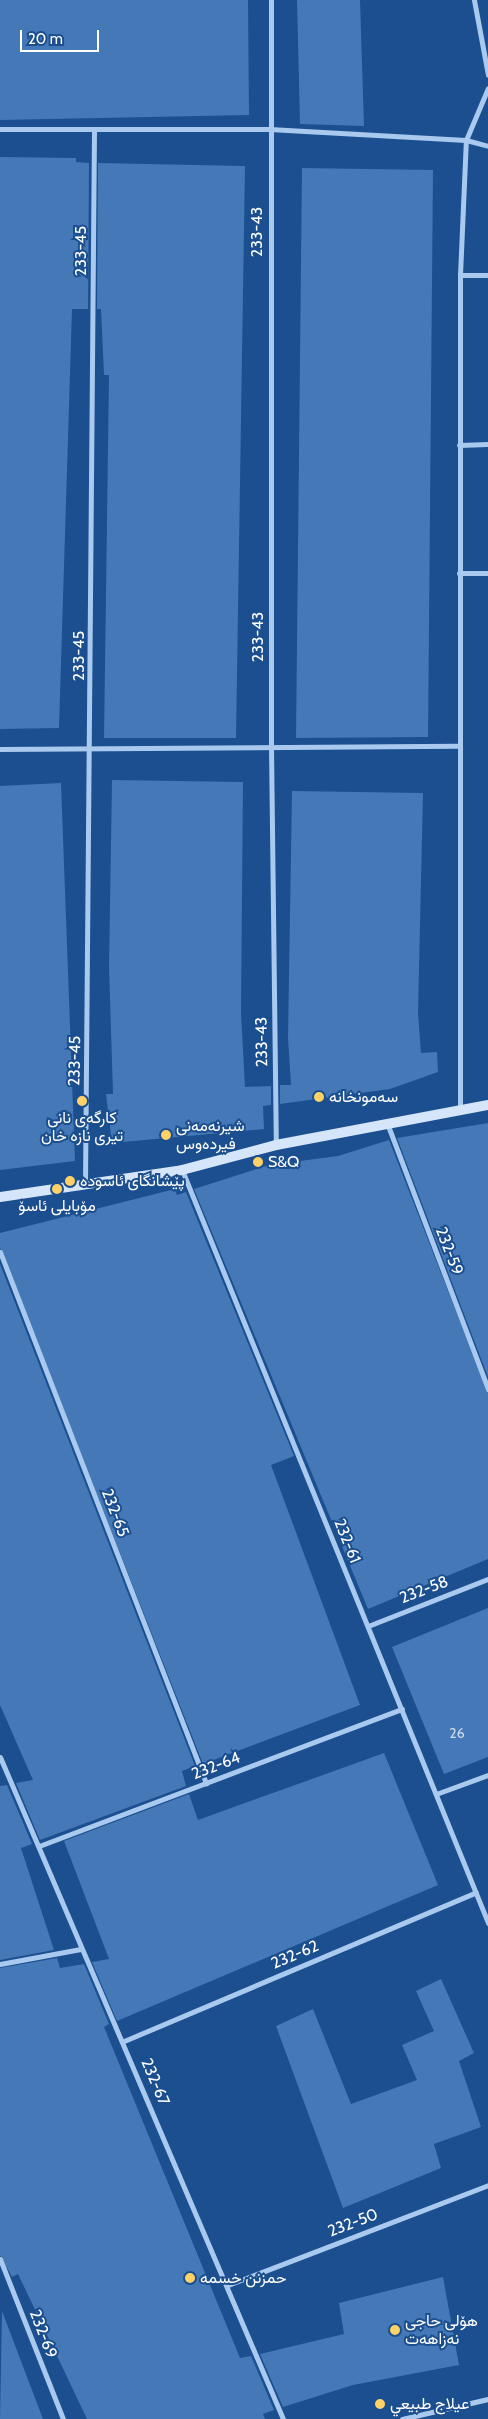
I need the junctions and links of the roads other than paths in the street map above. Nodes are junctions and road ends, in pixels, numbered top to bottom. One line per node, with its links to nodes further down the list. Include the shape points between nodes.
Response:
1 (271, 0): 7 (street, 233-43)
2 (474, 0): 3 (street)
3 (488, 75)
4 (488, 88): 8 (street)
5 (0, 129): 6 (street)
6 (94, 129): 7 (street); 19 (street, 233-45)
7 (269, 129): 8 (street); 17 (street, 233-43)
8 (466, 140): 9 (street); 10 (street)
9 (488, 146)
10 (460, 275): 11 (street); 13 (street)
11 (488, 275)
12 (488, 444): 13 (street)
13 (459, 445): 14 (street)
14 (459, 573): 15 (street); 16 (street)
15 (488, 573)
16 (457, 746): 17 (street); 21 (street)
17 (271, 748): 19 (street); 23 (street, 233-43)
18 (0, 749): 19 (street)
19 (91, 749): 25 (street, 233-45)
20 (488, 1105): 21 (main road)
21 (460, 1110): 22 (main road)
22 (387, 1122): 23 (main road); 28 (street, 232-59)
23 (276, 1145): 24 (main road)
24 (182, 1170): 25 (main road); 30 (street, 232-61)
25 (86, 1183): 26 (main road)
26 (0, 1197)
27 (0, 1252): 34 (street, 232-65)
28 (488, 1389)
29 (488, 1579): 30 (street, 232-58)
30 (368, 1626): 31 (street, 232-61)
31 (402, 1709): 34 (street, 232-64); 35 (street, 232-61)
32 (1, 1760): 36 (street, 232-67)
33 (488, 1775): 35 (street)
34 (206, 1783): 36 (street, 232-64)
35 (436, 1794): 37 (street, 232-61)
36 (39, 1846): 39 (street, 232-67)
37 (476, 1892): 38 (street, 232-61); 41 (street, 232-62)
38 (488, 1922)
39 (81, 1948): 40 (street); 41 (street, 232-67)
40 (0, 1964)
41 (124, 2041): 44 (street, 232-67)
42 (488, 2185): 44 (street, 232-50)
43 (0, 2259): 46 (street, 232-69)
44 (228, 2284): 47 (street, 232-67)
45 (488, 2399): 48 (street)
46 (63, 2419)
47 (283, 2419)
48 (402, 2419)

